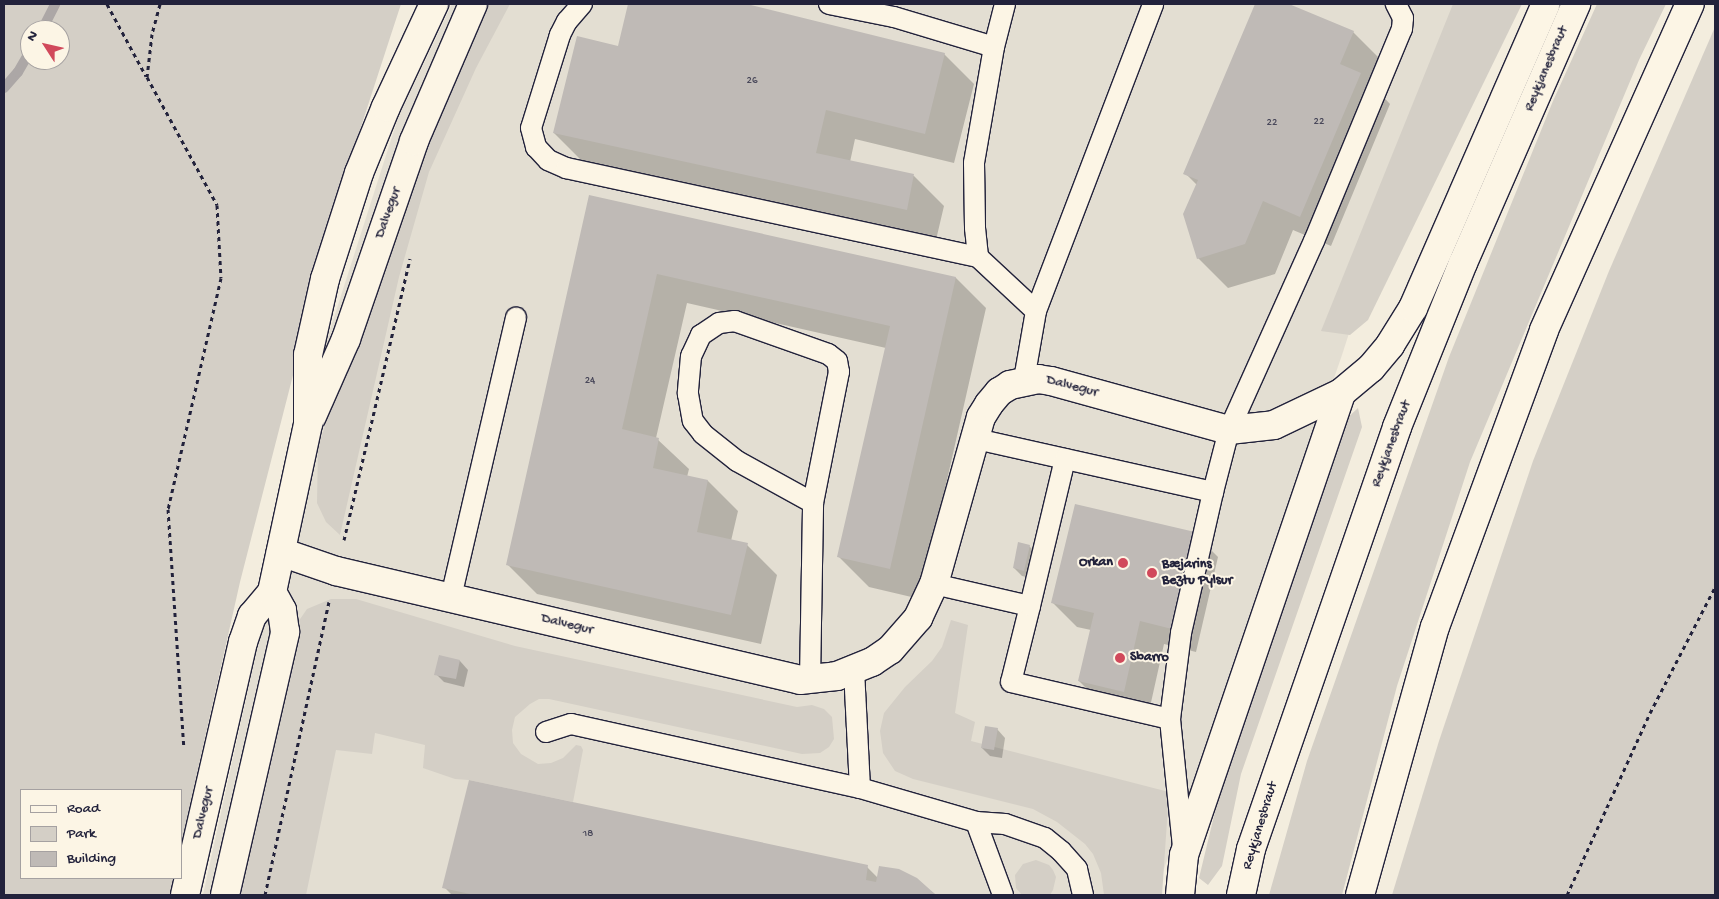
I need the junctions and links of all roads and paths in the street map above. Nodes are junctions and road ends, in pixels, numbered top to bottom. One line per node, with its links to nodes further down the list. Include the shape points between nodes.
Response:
1 (107, 4): 14 (path)
2 (160, 4): 14 (path, via 152,34)
3 (434, 4): 21 (main road, Dalvegur, via 359,173 326,279 308,355)
4 (473, 4): 21 (main road, Dalvegur, via 414,141 346,339)
5 (582, 4): 16 (lane, via 560,35 531,128 536,147 548,160 566,168)
6 (829, 4): 13 (lane, via 894,17)
7 (1005, 4): 13 (lane)
8 (1153, 4): 17 (lane)
9 (1396, 4): 22 (lane, via 1403,18 1402,29 1314,241)
10 (1546, 4): 20 (main road, Dalvegur, via 1412,308 1390,345 1371,368)
11 (1576, 4): 48 (main road, Reykjanesbraut, via 1463,263 1397,427 1251,849)
12 (1690, 4): 49 (main road, via 1544,330 1435,627)
13 (994, 47): 16 (lane, via 973,183)
14 (147, 77): 38 (path, via 217,205 221,278 168,509)
15 (412, 251): 28 (path)
16 (978, 257): 17 (lane)
17 (1036, 311): 19 (lane)
18 (516, 317): 32 (lane)
19 (1024, 380): 22 (main road, Dalvegur, via 1051,381); 23 (main road, Dalvegur, via 999,392 988,404)
20 (1341, 393): 22 (main road, Dalvegur, via 1274,424); 41 (main road)
21 (308, 424): 27 (main road, Dalvegur)
22 (1229, 430): 25 (lane)
23 (976, 439): 24 (lane); 29 (main road, Dalvegur)
24 (1065, 459): 25 (lane); 33 (lane)
25 (1213, 492): 36 (lane, via 1181,633)
26 (813, 503): 26 (lane, via 839,372 837,361 828,354 735,321 719,322 701,336 691,356 688,394 693,421 737,461); 35 (lane)
27 (281, 552): 28 (main road, Dalvegur); 31 (main road, Dalvegur)
28 (336, 570): 32 (main road, Dalvegur); 44 (path)
29 (934, 584): 33 (lane); 34 (main road, Dalvegur, via 918,618 905,635 884,654)
30 (1715, 587): 50 (path, via 1650,713)
31 (272, 592): 42 (main road, Dalvegur, via 252,616 243,642); 43 (main road, via 282,610 285,632)
32 (451, 597): 35 (main road, Dalvegur)
33 (1030, 606): 36 (lane, via 1011,682)
34 (854, 670): 35 (main road, Dalvegur); 39 (lane)
35 (810, 680)
36 (1170, 719): 41 (lane)
37 (546, 732): 39 (lane, via 571,724)
38 (184, 748)
39 (860, 788): 40 (lane)
40 (976, 822): 45 (lane); 46 (lane, via 1005,824 1045,838 1077,869)
41 (1184, 855): 47 (main road)
42 (185, 895)
43 (225, 895)
44 (265, 895)
45 (1003, 895)
46 (1083, 895)
47 (1180, 895)
48 (1241, 895)
49 (1360, 895)
50 (1567, 895)

